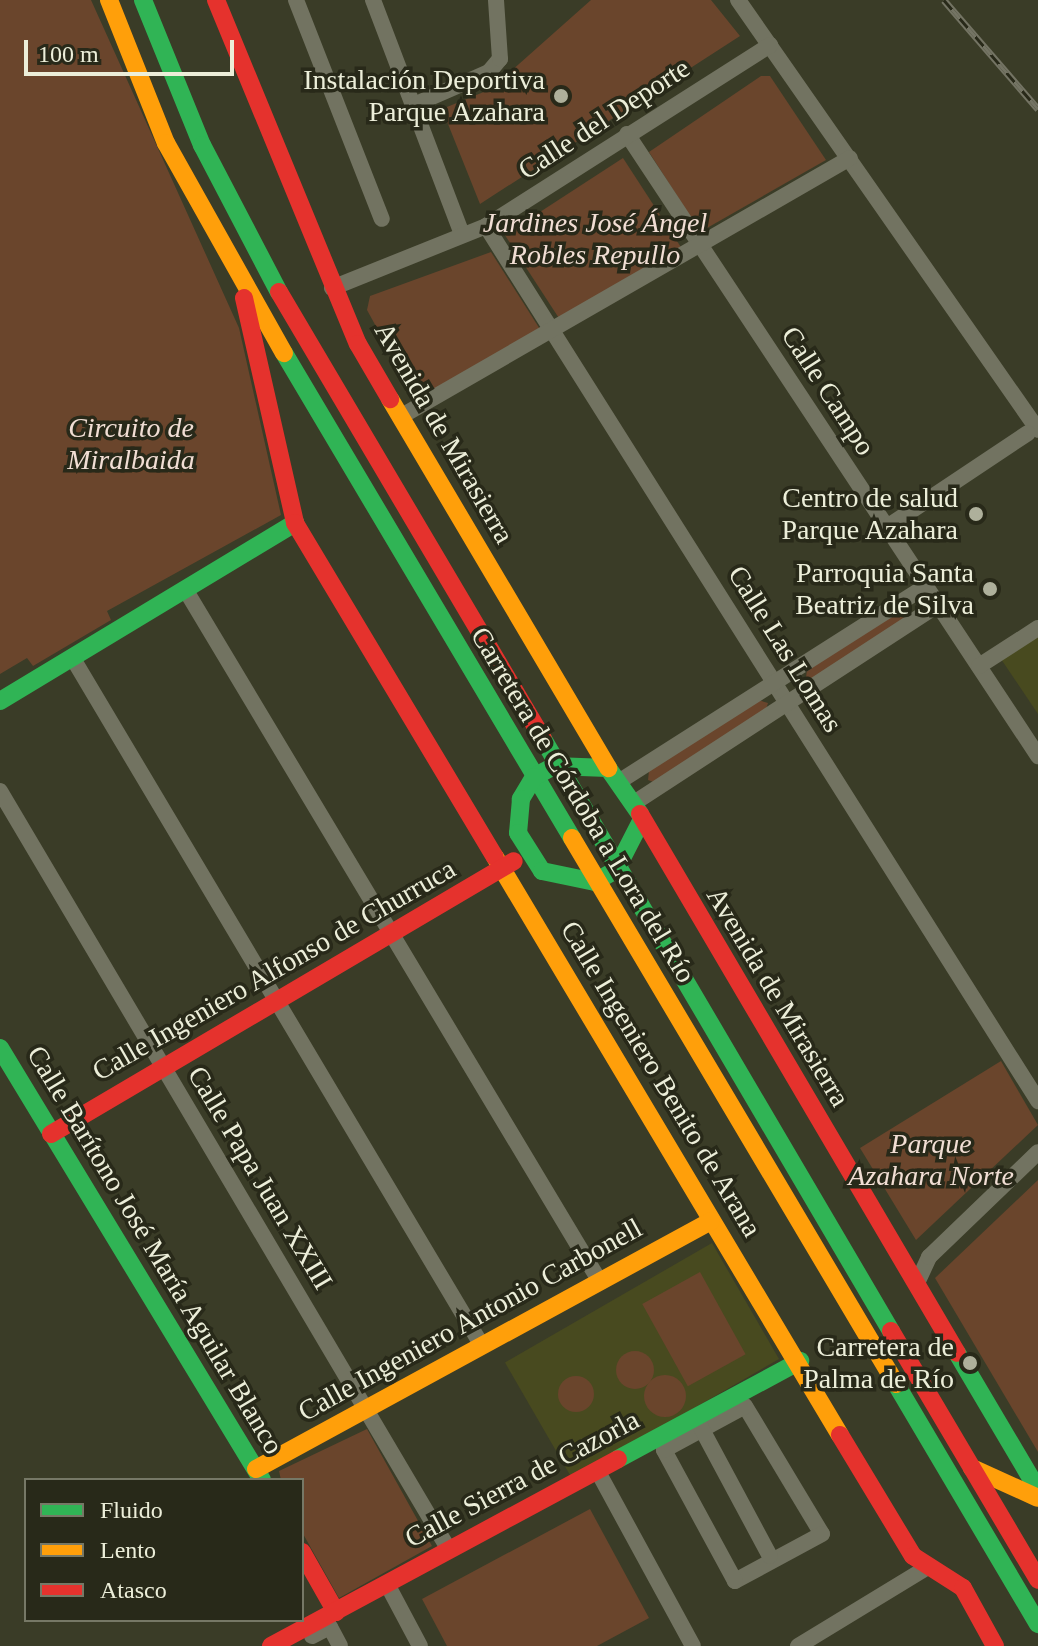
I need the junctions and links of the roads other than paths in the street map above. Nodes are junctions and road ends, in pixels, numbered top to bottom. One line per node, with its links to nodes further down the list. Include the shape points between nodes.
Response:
1 (109, 0): 16 (street, Carretera de Córdoba a Lora del Río, via 174,160)
2 (143, 0): 33 (street, Carretera de Córdoba a Lora del Río, via 236,215)
3 (216, 0): 17 (street, Avenida de Mirasierra)
4 (296, 0): 12 (street)
5 (373, 0): 9 (street)
6 (496, 0): 9 (street, via 500,59 489,72)
7 (738, 0): 8 (street)
8 (770, 45): 10 (street, Calle del Deporte); 11 (street)
9 (416, 104): 14 (street)
10 (627, 134): 13 (street, Calle del Deporte); 15 (street, Calle Campo)
11 (850, 158): 15 (street); 20 (street)
12 (382, 219)
13 (486, 226): 14 (street, Calle del Deporte); 18 (street, Calle Las Lomas)
14 (462, 234): 17 (street, Calle del Deporte)
15 (703, 248): 18 (street); 22 (street, Calle Campo)
16 (239, 275): 21 (street, Calle Ingeniero Benito de Arana); 35 (street, Carretera de Córdoba a Lora del Río)
17 (332, 288): 19 (street, Avenida de Mirasierra)
18 (555, 333): 19 (street); 29 (street, Calle Las Lomas)
19 (400, 417): 34 (street, Avenida de Mirasierra)
20 (1033, 431): 22 (street)
21 (295, 523): 24 (street); 40 (street, Calle Ingeniero Benito de Arana)
22 (887, 527): 23 (street, Calle Campo)
23 (926, 586): 25 (street, Calle Campo); 29 (street)
24 (185, 589): 27 (street); 43 (street)
25 (938, 605): 28 (street, Calle Campo); 31 (street)
26 (1038, 628): 28 (street)
27 (72, 657): 30 (street); 44 (street)
28 (979, 666): 32 (street, Calle Campo)
29 (775, 681): 31 (street, Calle Las Lomas); 34 (street)
30 (0, 701)
31 (789, 703): 37 (street); 47 (street, Calle Las Lomas)
32 (1038, 756)
33 (554, 766): 34 (street); 35 (street); 41 (street, Carretera de Córdoba a Lora del Río)
34 (614, 774): 37 (street, Avenida de Mirasierra)
35 (534, 777): 39 (street, via 521,799); 42 (street, Carretera de Córdoba a Lora del Río)
36 (0, 791): 46 (street, Calle Papa Juan XXIII)
37 (634, 803): 38 (street, Avenida de Mirasierra)
38 (640, 823): 41 (street); 51 (street, Avenida de Mirasierra)
39 (525, 855): 40 (street, Calle Ingeniero Alfonso de Churruca); 42 (street, via 542,871)
40 (503, 868): 43 (street, Calle Ingeniero Alfonso de Churruca); 50 (street, Calle Ingeniero Benito de Arana)
41 (616, 870): 42 (street); 59 (street, Carretera de Córdoba a Lora del Río)
42 (595, 882): 71 (street, Carretera de Córdoba a Lora del Río)
43 (391, 934): 44 (street, Calle Ingeniero Alfonso de Churruca); 53 (street)
44 (277, 1000): 46 (street, Calle Ingeniero Alfonso de Churruca); 55 (street)
45 (0, 1048): 48 (street, Calle Barítono José María Aguilar Blanco)
46 (164, 1067): 48 (street, Calle Ingeniero Alfonso de Churruca); 57 (street, Calle Papa Juan XXIII)
47 (1038, 1101)
48 (51, 1134): 61 (street, Calle Barítono José María Aguilar Blanco)
49 (1038, 1152): 52 (street)
50 (711, 1221): 53 (street, Calle Ingeniero Antonio Carbonell); 56 (street, Calle Ingeniero Benito de Arana)
51 (900, 1254): 52 (street); 54 (street, Avenida de Mirasierra)
52 (929, 1257): 54 (street)
53 (600, 1282): 55 (street, Calle Ingeniero Antonio Carbonell)
54 (917, 1283): 62 (street, Avenida de Mirasierra)
55 (482, 1346): 57 (street, Calle Ingeniero Antonio Carbonell)
56 (800, 1361): 58 (street, Calle Sierra de Cazorla); 67 (street, Calle Ingeniero Benito de Arana, via 913,1556)
57 (366, 1409): 61 (street, Calle Ingeniero Antonio Carbonell); 64 (street, Calle Papa Juan XXIII)
58 (698, 1423): 58 (street, via 664,1450 735,1581 822,1534 745,1406); 60 (street, Calle Sierra de Cazorla); 66 (street)
59 (972, 1468): 63 (street); 68 (street, Carretera de Córdoba a Lora del Río)
60 (597, 1470): 64 (street, Calle Sierra de Cazorla); 73 (street)
61 (259, 1475)
62 (1038, 1490)
63 (1038, 1498)
64 (449, 1550): 69 (street, Calle Sierra de Cazorla)
65 (304, 1556): 70 (street)
66 (770, 1556)
67 (928, 1567): 76 (street); 77 (street, Calle Ingeniero Benito de Arana, via 963,1588)
68 (1038, 1580)
69 (387, 1584): 70 (street, Calle Sierra de Cazorla); 75 (street)
70 (336, 1612): 72 (street, Calle Sierra de Cazorla)
71 (1038, 1624)
72 (284, 1644): 74 (street, via 330,1627)
73 (690, 1645)
74 (340, 1646)
75 (420, 1646)
76 (798, 1646)
77 (995, 1646)

